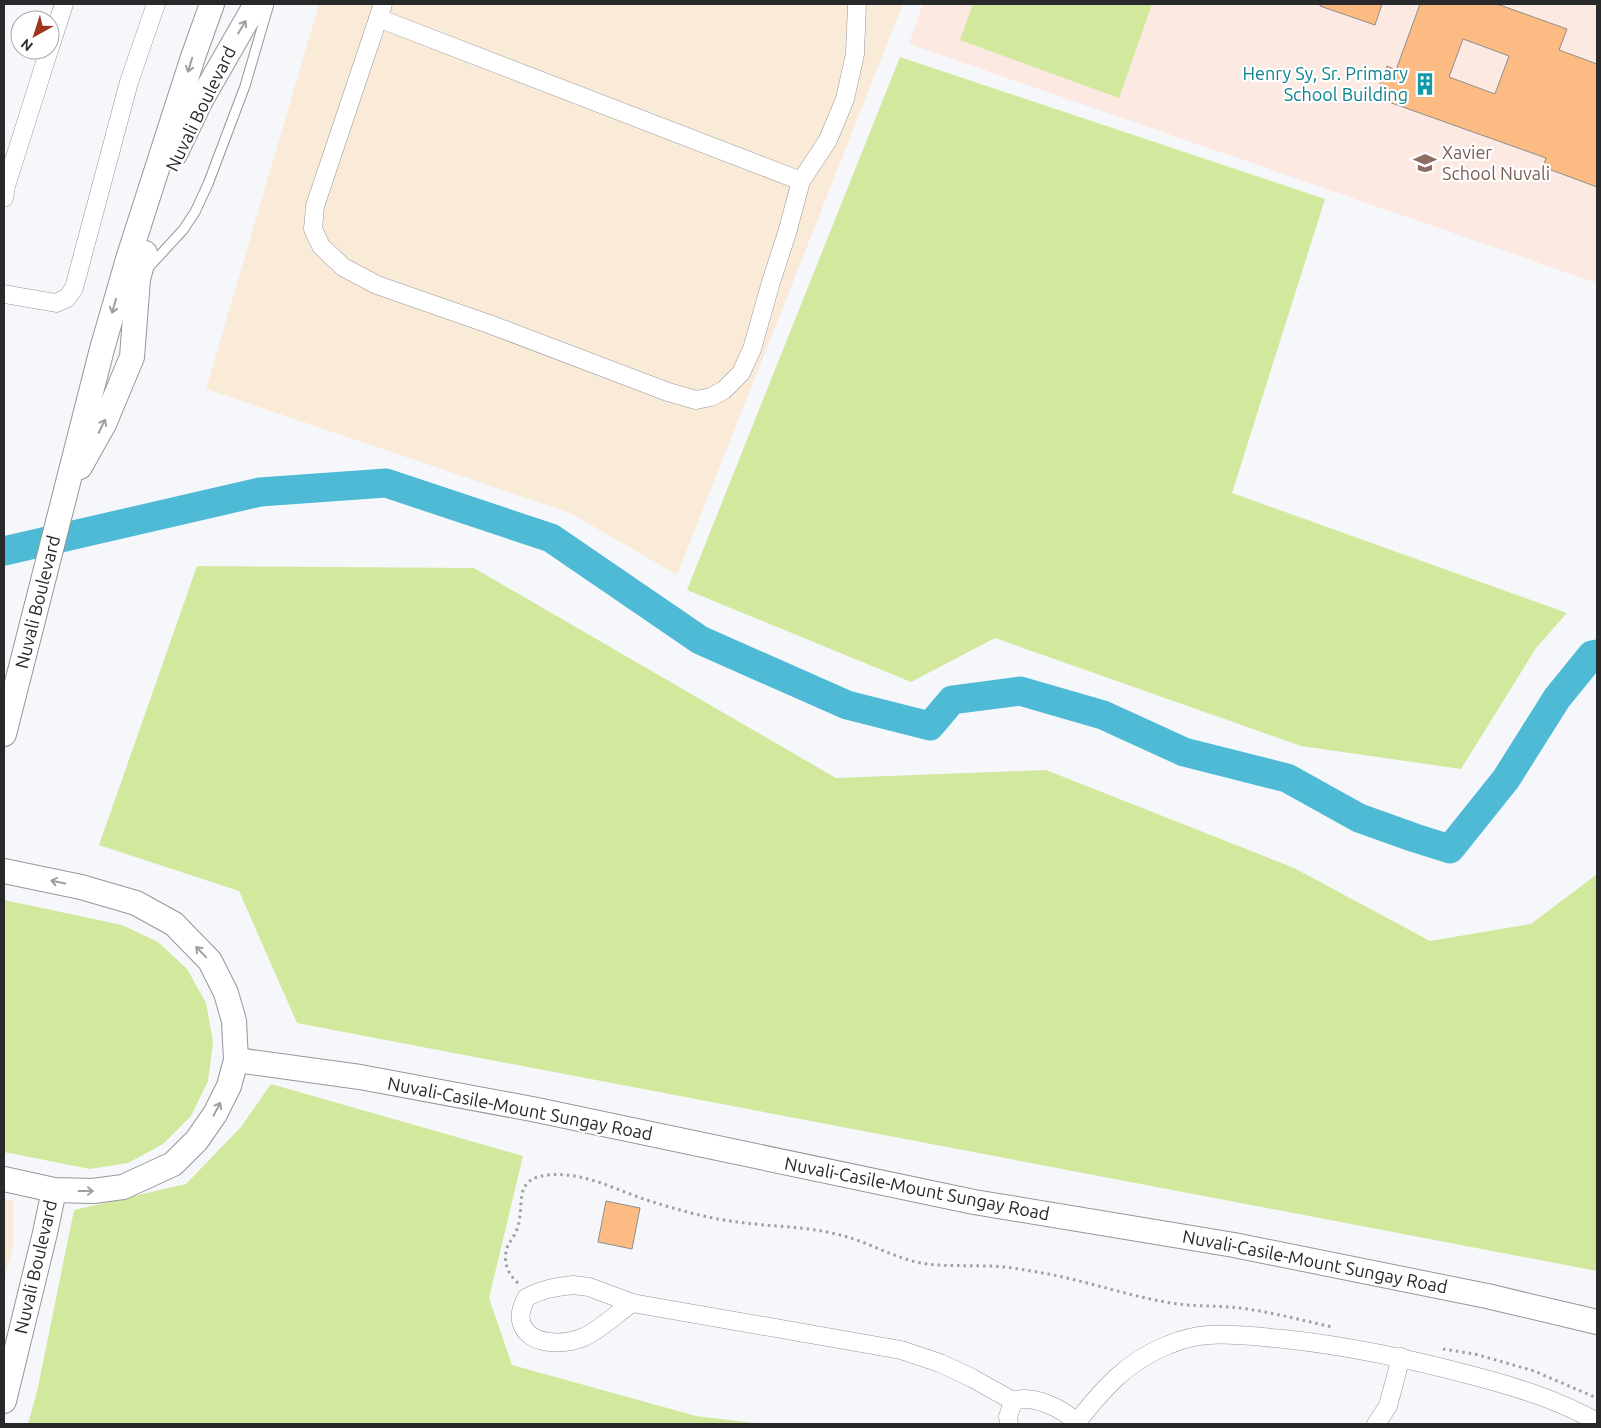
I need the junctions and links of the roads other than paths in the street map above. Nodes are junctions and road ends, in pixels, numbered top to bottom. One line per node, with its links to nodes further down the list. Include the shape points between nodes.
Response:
1 (64, 4): 8 (street)
2 (156, 4): 14 (street, via 129,82 74,288 67,298 56,303)
3 (212, 4): 10 (main road, Nuvali Boulevard, one-way to 10)
4 (256, 4): 10 (main road, Nuvali Boulevard, one-way to 4)
5 (269, 4): 13 (lane, via 245,86 208,184 183,230)
6 (857, 4): 11 (street, via 855,54 846,99 828,140)
7 (380, 11): 11 (street); 11 (street, via 315,206 313,229 321,246 343,267 377,285 668,392 696,400 711,397 724,390 740,373 752,349)
8 (60, 17)
9 (46, 60): 12 (street)
10 (191, 97): 13 (main road, Nuvali Boulevard); 15 (main road, Nuvali Boulevard, one-way to 15, via 128,259)
11 (800, 181)
12 (4, 190)
13 (138, 279): 15 (main road, Nuvali Boulevard, one-way to 13, via 104,424 132,357)
14 (4, 294)
15 (61, 510): 16 (main road, Nuvali Boulevard)
16 (4, 734)
17 (4, 871): 18 (main road, one-way to 17, via 234,1021 226,993 210,961 174,924 136,903 81,887)
18 (236, 1060): 20 (main road, one-way to 18, via 93,1191 123,1186 173,1164 197,1140 215,1114 229,1086); 22 (main road, Nuvali-Casile-Mount Sungay Road, via 360,1077 522,1107 974,1202 1253,1248)
19 (4, 1179): 20 (main road)
20 (54, 1190): 24 (main road, Nuvali Boulevard)
21 (632, 1303): 21 (street, via 589,1287 558,1286 526,1298 520,1319 525,1331 537,1339 571,1341 586,1336); 25 (street, via 901,1350 940,1363)
22 (1597, 1322)
23 (1400, 1357): 26 (street, via 1531,1393); 27 (street, via 1257,1336 1189,1338 1149,1354 1122,1372 1101,1392); 29 (street, via 1388,1406)
24 (7, 1390)
25 (1013, 1401): 27 (street, via 1024,1398 1038,1401); 28 (street)
26 (1597, 1422)
27 (1078, 1423)
28 (1009, 1424)
29 (1376, 1424)

